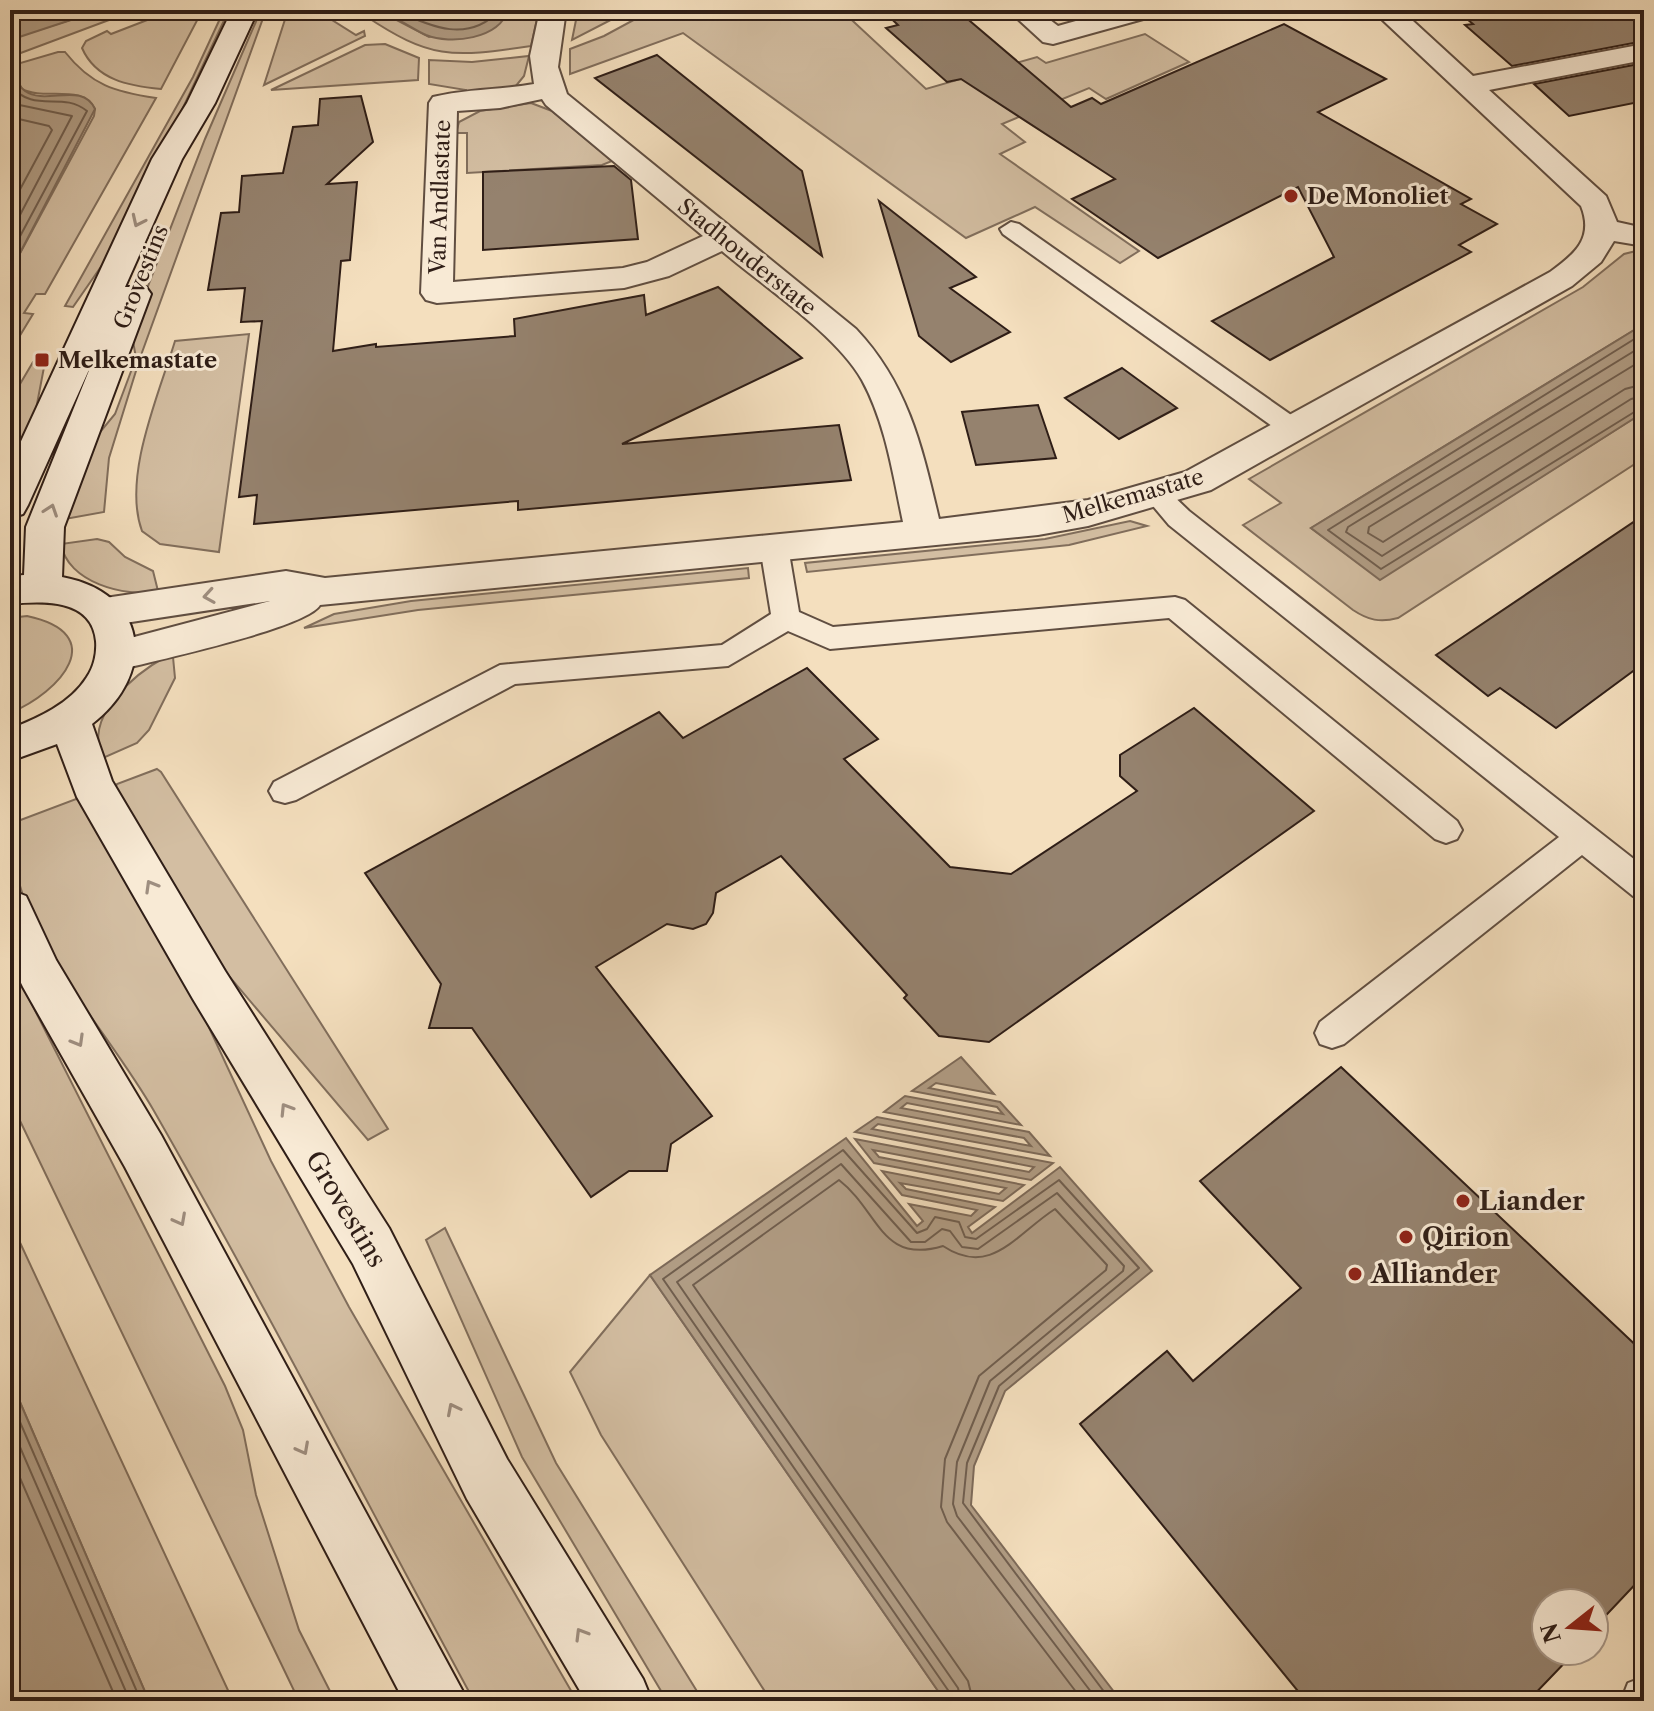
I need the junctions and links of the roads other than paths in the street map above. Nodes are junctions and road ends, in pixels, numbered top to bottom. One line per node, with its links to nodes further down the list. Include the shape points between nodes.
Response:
1 (245, 10): 9 (street, Grovestins)
2 (553, 10): 8 (street, via 541,66)
3 (1021, 10): 4 (street, via 1053,36)
4 (1145, 10)
5 (1385, 10): 7 (street)
6 (1644, 52): 7 (street)
7 (1469, 85): 11 (street, via 1585,192 1602,216)
8 (549, 89): 13 (street, Stadhouderstate); 13 (street, Van Andlastate, via 443,103 437,293 624,278 658,269)
9 (201, 103): 16 (street, Grovestins, one-way to 16, via 167,159); 19 (street, Grovestins, one-way to 9, via 183,172)
10 (1011, 229): 14 (lane)
11 (1603, 229): 12 (street); 14 (street, Melkemastate, via 1598,249 1561,279)
12 (1644, 237)
13 (725, 238): 17 (street, Stadhouderstate, via 844,336 872,366 893,405)
14 (1295, 430): 15 (street, Melkemastate, via 1198,481)
15 (1156, 494): 17 (street, Melkemastate, via 1038,522); 28 (lane, via 1179,518)
16 (10, 505)
17 (924, 533): 18 (street, Melkemastate)
18 (774, 547): 20 (street, Melkemastate); 22 (lane)
19 (26, 588): 21 (street, via 79,594)
20 (325, 592): 21 (street, Melkemastate, one-way to 21, via 286,585); 23 (street, Melkemastate, via 287,611)
21 (105, 612): 23 (street, via 116,631)
22 (786, 618): 26 (lane, via 728,655 510,673); 27 (lane, via 830,638 1175,607)
23 (118, 655): 24 (street, via 102,688)
24 (70, 719): 25 (street); 33 (street, Grovestins, one-way to 24, via 487,1479 371,1246 92,785)
25 (10, 745)
26 (285, 791)
27 (1446, 830)
28 (1582, 837): 29 (lane); 31 (lane)
29 (1644, 886)
30 (10, 909): 32 (street, one-way to 32, via 39,973 143,1151)
31 (1332, 1033)
32 (437, 1701)
33 (621, 1701)

